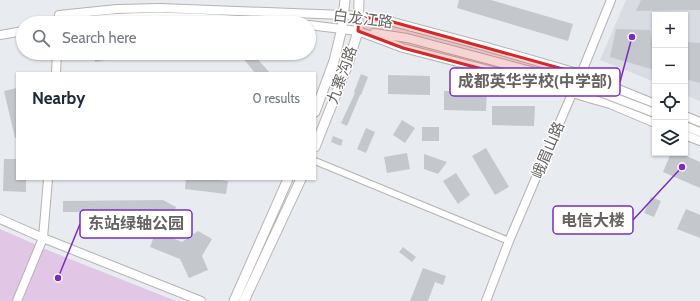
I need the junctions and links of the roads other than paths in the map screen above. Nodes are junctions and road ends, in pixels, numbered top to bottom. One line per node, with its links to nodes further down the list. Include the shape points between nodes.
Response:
1 (345, 0): 4 (main road, 九寨沟路)
2 (359, 0): 6 (main road, 九寨沟路)
3 (611, 0): 14 (street, 峨眉山路)
4 (344, 15): 5 (street, 白龙江路, via 160,8 117,10); 6 (street, 白龙江路); 8 (main road, 九寨沟路)
5 (78, 16)
6 (359, 16): 9 (main road, 九寨沟路); 14 (street, 白龙江路, via 394,22)
7 (316, 26): 8 (street, 白龙江路)
8 (342, 28): 9 (street, 白龙江路); 17 (main road, 九寨沟路, via 334,61)
9 (358, 31): 15 (street, 白龙江路, via 403,48); 18 (street, bridge, via 407,38 534,72 592,89); 26 (main road, 九寨沟路, via 348,64)
10 (16, 32): 11 (street)
11 (0, 35)
12 (57, 60): 13 (street)
13 (56, 72)
14 (581, 74): 15 (street, 峨眉山路); 16 (street, 白龙江路)
15 (573, 93): 20 (street, 白龙江路, via 610,104); 33 (street, 峨眉山路)
16 (652, 103)
17 (316, 109)
18 (652, 113)
19 (688, 117): 21 (street)
20 (652, 122)
21 (700, 122)
22 (688, 127): 23 (street)
23 (700, 132)
24 (688, 136): 25 (street)
25 (700, 141)
26 (316, 144)
27 (316, 161): 33 (street)
28 (48, 180): 32 (street)
29 (288, 180): 36 (main road)
30 (301, 180): 37 (main road)
31 (0, 219): 32 (street)
32 (43, 238): 34 (street); 35 (street)
33 (509, 241): 38 (street, 峨眉山路)
34 (17, 301)
35 (201, 301)
36 (234, 301)
37 (244, 301)
38 (486, 301)

